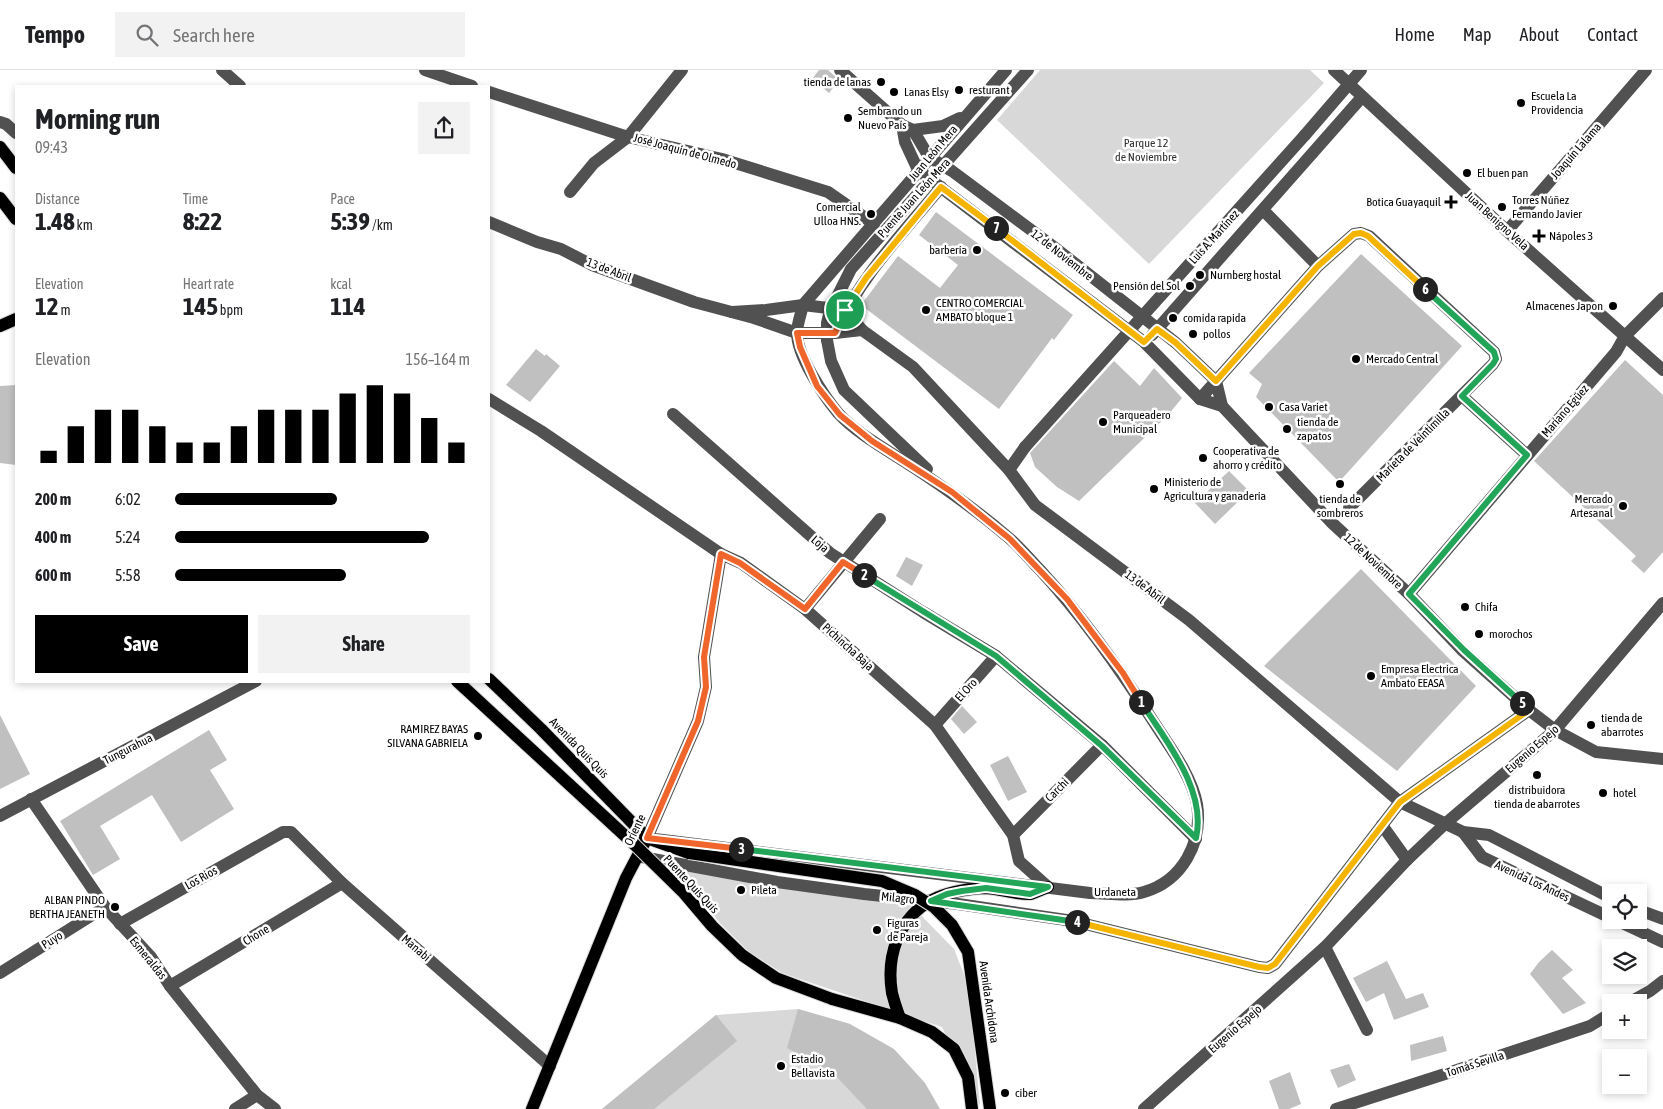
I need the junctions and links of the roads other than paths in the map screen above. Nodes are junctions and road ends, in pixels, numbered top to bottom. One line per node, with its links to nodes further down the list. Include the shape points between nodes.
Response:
1 (222, 70): 11 (street)
2 (425, 70): 12 (street)
3 (682, 70): 19 (street)
4 (840, 70): 17 (street)
5 (1006, 70): 15 (street, Juan León Mera)
6 (1028, 70): 43 (street, Puente Juan León Mera, bridge, via 851,269 826,323)
7 (1334, 70): 10 (street, Juan Benigno Vela)
8 (1361, 70): 10 (street, Luis A. Martínez)
9 (1646, 70): 31 (street, Joaquín Lalama)
10 (1349, 84): 14 (street, Juan Benigno Vela); 53 (street, Luis A. Martínez, bridge, via 1025,447)
11 (239, 85)
12 (469, 85)
13 (490, 92): 19 (street, José Joaquín de Olmedo)
14 (1362, 97): 27 (street, Luis A. Martínez); 31 (street, Juan Benigno Vela)
15 (965, 116): 17 (street, via 943,126); 21 (street, Juan León Mera)
16 (0, 122): 18 (street)
17 (908, 127): 21 (street); 23 (street, via 905,142)
18 (15, 133)
19 (628, 137): 25 (street, via 594,163); 30 (street, José Joaquín de Olmedo, via 722,160 828,192)
20 (0, 147): 22 (main road)
21 (929, 157): 23 (street, Juan León Mera); 39 (street, 12 de Noviembre, via 952,171)
22 (15, 167)
23 (918, 170): 24 (street, 12 de Noviembre); 30 (street, Juan León Mera)
24 (941, 187): 35 (street, via 866,278); 44 (street, 12 de Noviembre)
25 (570, 192)
26 (0, 198): 28 (main road)
27 (1263, 210): 32 (street); 39 (street, Luis A. Martínez)
28 (15, 218)
29 (490, 222): 36 (street, 13 de Abril, via 561,249 592,265 694,302)
30 (874, 224): 34 (street, Juan León Mera)
31 (1507, 231): 42 (street, Juan Benigno Vela)
32 (1318, 266): 46 (street, Marieta de Veintimilla); 47 (street, Marieta de Veintimilla, via 1354,234 1368,236 1494,352 1496,359 1493,364)
33 (1663, 298): 42 (street, Mariano Egüez)
34 (803, 305): 35 (street, 13 de Abril); 36 (street, 13 de Abril); 41 (street, Urdaneta)
35 (845, 310): 40 (street, 13 de Abril); 43 (street)
36 (732, 312): 41 (street, 13 de Abril)
37 (15, 319): 38 (main road)
38 (0, 326)
39 (1157, 329): 44 (street, Luis A. Martínez); 46 (street, 12 de Noviembre)
40 (862, 330): 43 (street, 13 de Abril); 53 (street, 13 de Abril, via 913,367)
41 (797, 333): 43 (street, 13 de Abril); 54 (street, Urdaneta, via 817,386 840,415 872,441)
42 (1625, 336): 45 (street, Juan Benigno Vela); 52 (street, Mariano Egüez, via 1616,352)
43 (831, 337): 54 (street, Puente Juan León Mera, via 831,361 844,390)
44 (1144, 342): 48 (street, 12 de Noviembre)
45 (1663, 370)
46 (1216, 381): 48 (street, Marieta de Veintimilla); 50 (street, 12 de Noviembre)
47 (1462, 396): 52 (street); 55 (street, Marieta de Veintimilla)
48 (1200, 399): 50 (street, 12 de Noviembre)
49 (490, 400): 57 (street, Pichincha Baja)
50 (1222, 406): 59 (street, 12 de Noviembre, via 1331,522)
51 (673, 414): 58 (street, Loja, via 830,554)
52 (1527, 455): 59 (street, Mariano Egüez)
53 (1009, 470): 72 (street, 13 de Abril, via 1035,505 1189,620)
54 (952, 492): 80 (street, Urdaneta, via 1010,539 1067,599 1123,673 1178,759 1194,793 1198,814)
55 (1349, 508)
56 (880, 520): 58 (street)
57 (721, 554): 61 (street, Pichincha Baja, via 740,563); 79 (street, Oriente, via 704,657 706,687 698,721)
58 (843, 562): 61 (street); 62 (street, Loja)
59 (1409, 594): 66 (street, 12 de Noviembre)
60 (1663, 603): 68 (street, Eugenio Espejo)
61 (805, 609): 67 (street, Pichincha Baja)
62 (996, 656): 67 (street, El Oro); 69 (street, Loja)
63 (490, 680): 79 (main road, Avenida Quis Quis)
64 (252, 683): 71 (street, Tungurahua)
65 (459, 683): 99 (main road, Puente Quis Quis, bridge, via 684,893 742,955 776,978 832,999)
66 (1529, 710): 68 (street, 12 de Noviembre); 72 (street)
67 (935, 724): 78 (street, Pichincha Baja)
68 (1555, 730): 70 (street, 12 de Noviembre, via 1596,752); 74 (street, Eugenio Espejo)
69 (1102, 746): 78 (street, Carchi); 80 (street, Loja)
70 (1663, 759)
71 (31, 799): 73 (street, Tungurahua); 87 (street, Esmeraldas)
72 (1400, 802): 74 (street, 13 de Abril); 75 (street)
73 (0, 816)
74 (1446, 823): 77 (street, Avenida Los Andes); 82 (street, Eugenio Espejo)
75 (1382, 825): 82 (street); 86 (street, Milagro, via 1275,964 1268,968 1073,921)
76 (283, 832): 83 (street, Manabi, via 291,832); 91 (street, Los Rios)
77 (1463, 832): 85 (street, Avenida Los Andes, via 1489,836); 89 (street, Avenida Los Andes, via 1482,858)
78 (1013, 835): 84 (street, Pichincha Baja, via 1019,861)
79 (647, 838): 81 (main road, Oriente); 84 (street, Urdaneta); 108 (main road, Avenida Archidona, bridge, via 689,853 882,881 934,907 952,925 968,952)
80 (1196, 838): 84 (street, Urdaneta, via 1188,857 1175,874 1144,892 1090,893)
81 (638, 856): 86 (street, Milagro, via 777,882); 102 (main road, Oriente, via 626,878)
82 (1407, 860): 94 (street, Eugenio Espejo)
83 (342, 883): 97 (street, Chone); 102 (street, Manabi)
84 (1048, 887): 86 (main road, via 1030,894 986,888 947,894)
85 (1602, 893)
86 (931, 901): 99 (main road, via 903,926 894,950 890,975)
87 (105, 907): 91 (street, Esmeraldas); 95 (street, Puyo)
88 (1647, 913): 90 (street)
89 (1602, 914)
90 (1663, 919)
91 (120, 924): 97 (street, Esmeraldas, via 151,958)
92 (1635, 929): 93 (street)
93 (1663, 942)
94 (1325, 947): 101 (street); 109 (street, Eugenio Espejo)
95 (0, 973)
96 (1663, 981): 98 (street)
97 (170, 986): 103 (street, Esmeraldas)
98 (1645, 994)
99 (900, 1018): 107 (main road, Puente Quis Quis, via 932,1032 954,1050 968,1077)
100 (1602, 1019): 110 (street, Tomás Sevilla, via 1590,1026)
101 (1367, 1030)
102 (550, 1066): 106 (main road, Oriente)
103 (257, 1095): 104 (street); 105 (street, Esmeraldas)
104 (235, 1109)
105 (275, 1109)
106 (532, 1109)
107 (972, 1109)
108 (990, 1109)
109 (1144, 1109)
110 (1336, 1109)

